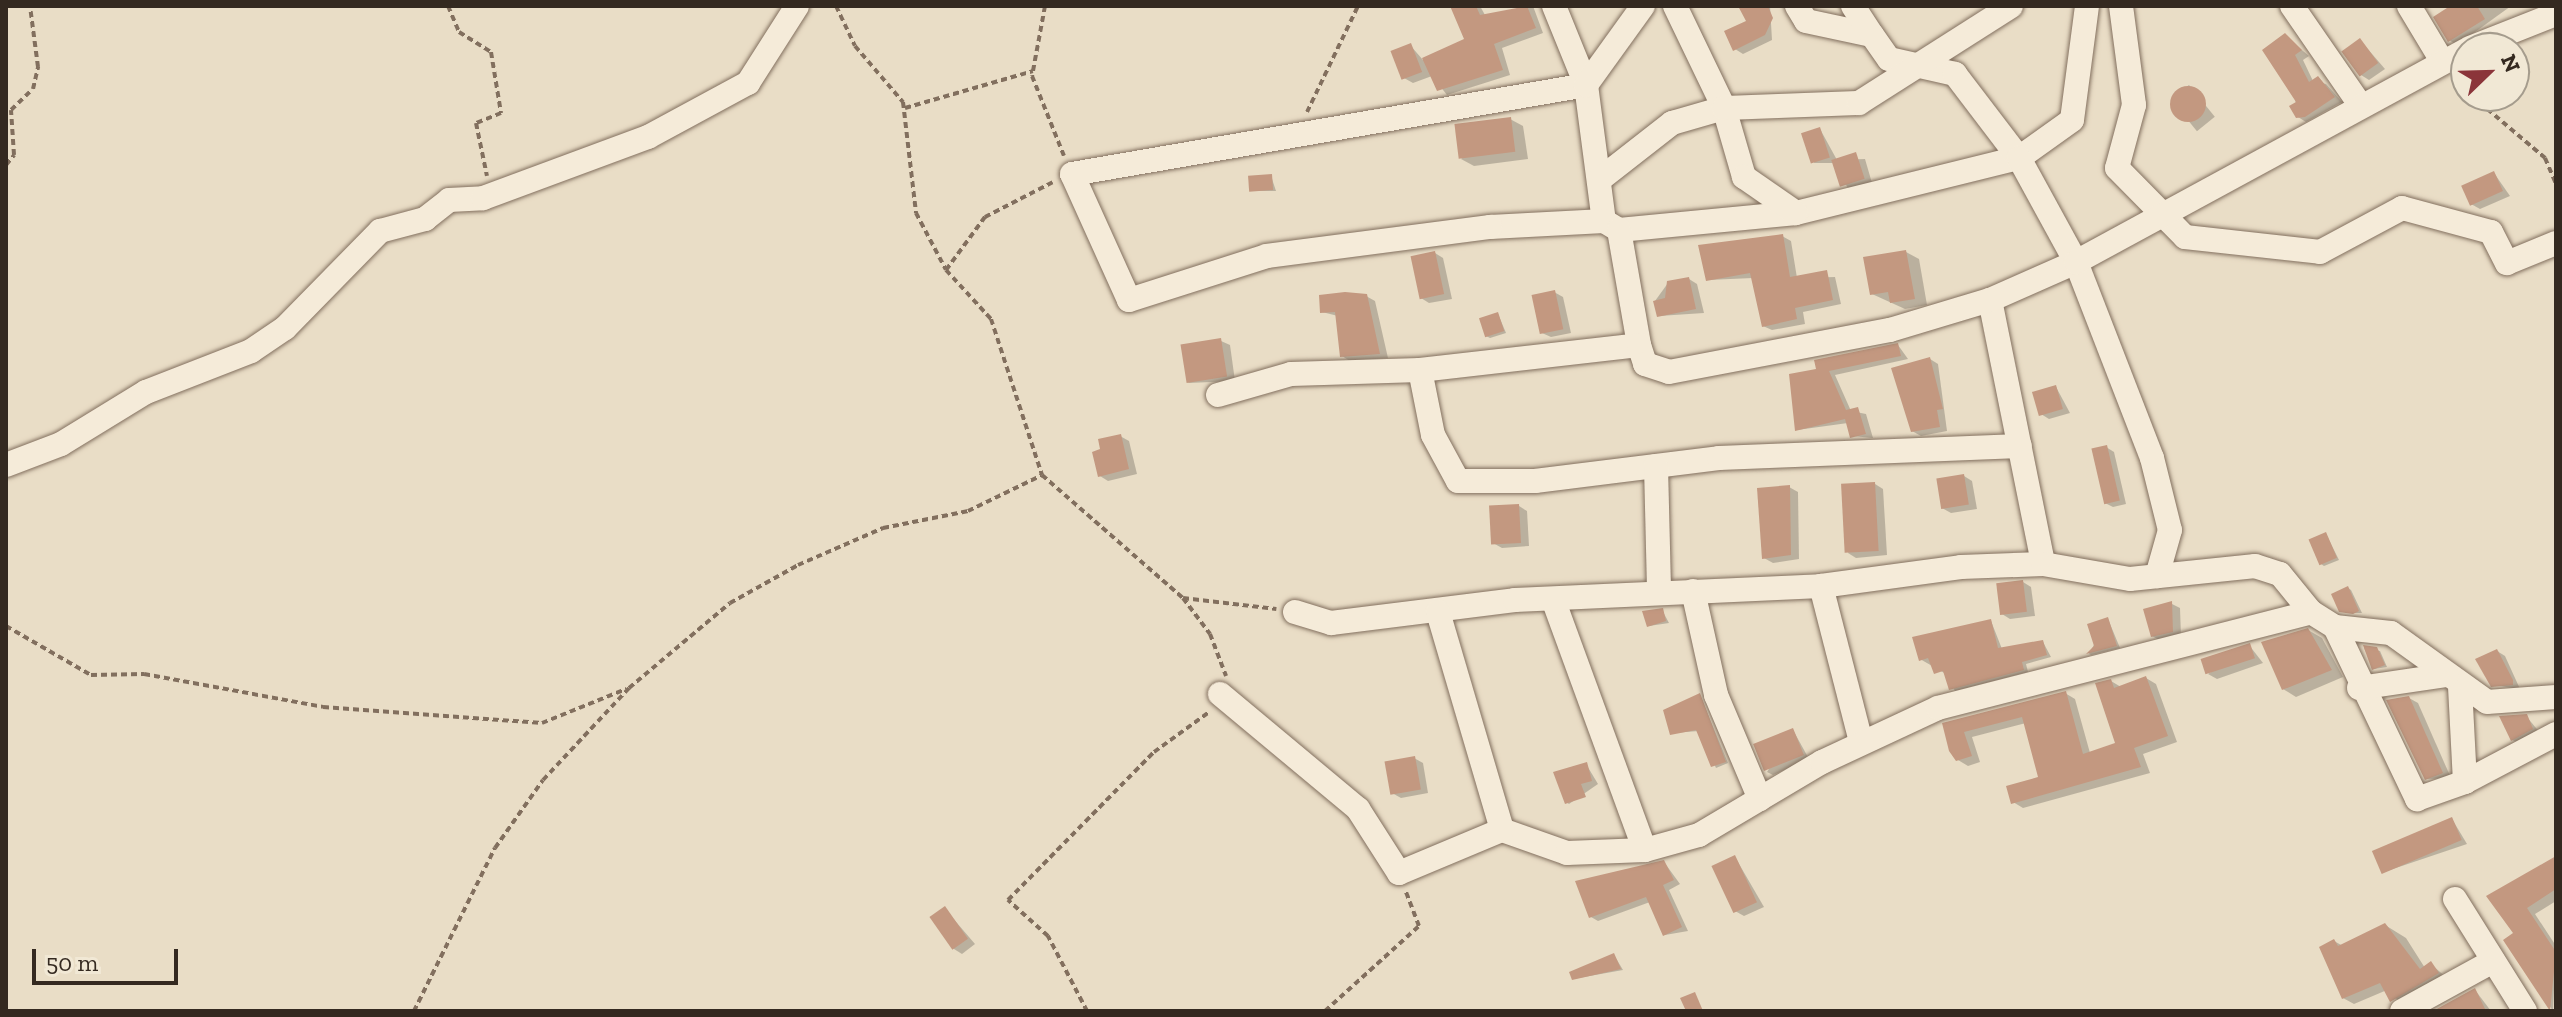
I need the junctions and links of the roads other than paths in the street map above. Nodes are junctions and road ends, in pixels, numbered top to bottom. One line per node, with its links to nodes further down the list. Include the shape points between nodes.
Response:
1 (797, 6): 33 (street, via 748,83 648,137 491,194 449,200 425,219 380,231 285,328 251,351 146,392 61,444)
2 (1554, 6): 18 (street)
3 (1643, 6): 18 (street)
4 (1675, 6): 20 (street)
5 (1797, 6): 14 (street, via 1806,21)
6 (1853, 6): 14 (street)
7 (2087, 6): 21 (street, via 2072,120)
8 (2121, 6): 24 (street, via 2134,105 2117,168)
9 (2292, 6): 19 (street)
10 (2411, 7): 16 (street)
11 (1995, 11): 17 (street)
12 (2556, 14): 13 (street)
13 (2511, 32)
14 (1872, 35): 17 (street, via 1889,59)
15 (2450, 57): 16 (street)
16 (2442, 61): 19 (street)
17 (1916, 66): 20 (street, via 1859,103); 21 (street, via 1955,74)
18 (1586, 85): 22 (street); 25 (street, via 1299,130 1072,174 1129,300 1267,256 1490,227)
19 (2361, 106): 24 (street)
20 (1724, 108): 22 (street, via 1672,123); 23 (street, via 1744,177)
21 (2019, 158): 23 (street); 27 (street)
22 (1599, 180): 25 (street)
23 (1796, 213): 25 (street)
24 (2160, 218): 26 (street, via 2185,237 2320,252 2402,208 2491,232 2507,263); 27 (street)
25 (1612, 226): 29 (street)
26 (2556, 243)
27 (2076, 262): 28 (street); 36 (street, via 2165,499 2170,530)
28 (1990, 300): 29 (street, via 1890,330 1669,372 1645,364); 32 (street)
29 (1639, 345): 30 (street)
30 (1420, 370): 31 (street, via 1291,374); 34 (street, via 1433,435 1458,481 1535,481)
31 (1218, 395)
32 (2020, 446): 34 (street); 35 (street)
33 (6, 465)
34 (1656, 466): 38 (street)
35 (2043, 564): 36 (street); 37 (street, via 1879,573)
36 (2157, 576): 43 (street, via 2270,568)
37 (1821, 586): 39 (street); 50 (street)
38 (1659, 590): 39 (street); 40 (street)
39 (1693, 591): 52 (street, via 1716,695)
40 (1554, 602): 42 (street); 54 (street)
41 (1295, 612): 42 (street, via 1331,623)
42 (1438, 612): 53 (street)
43 (2311, 612): 44 (street); 50 (street, via 1938,708)
44 (2335, 627): 45 (street, via 2391,633); 46 (street)
45 (2454, 681): 46 (street); 48 (street, via 2487,702); 51 (street)
46 (2359, 688): 51 (street, via 2417,799)
47 (1220, 694): 53 (street, via 1358,809 1399,873)
48 (2556, 697)
49 (2556, 734): 51 (street)
50 (1861, 742): 52 (street)
51 (2465, 782)
52 (1760, 799): 54 (street, via 1699,835)
53 (1502, 830): 54 (street, via 1567,853)
54 (1645, 850)
55 (2455, 899): 56 (street)
56 (2493, 961): 57 (street); 58 (street)
57 (2402, 1011)
58 (2525, 1011)

